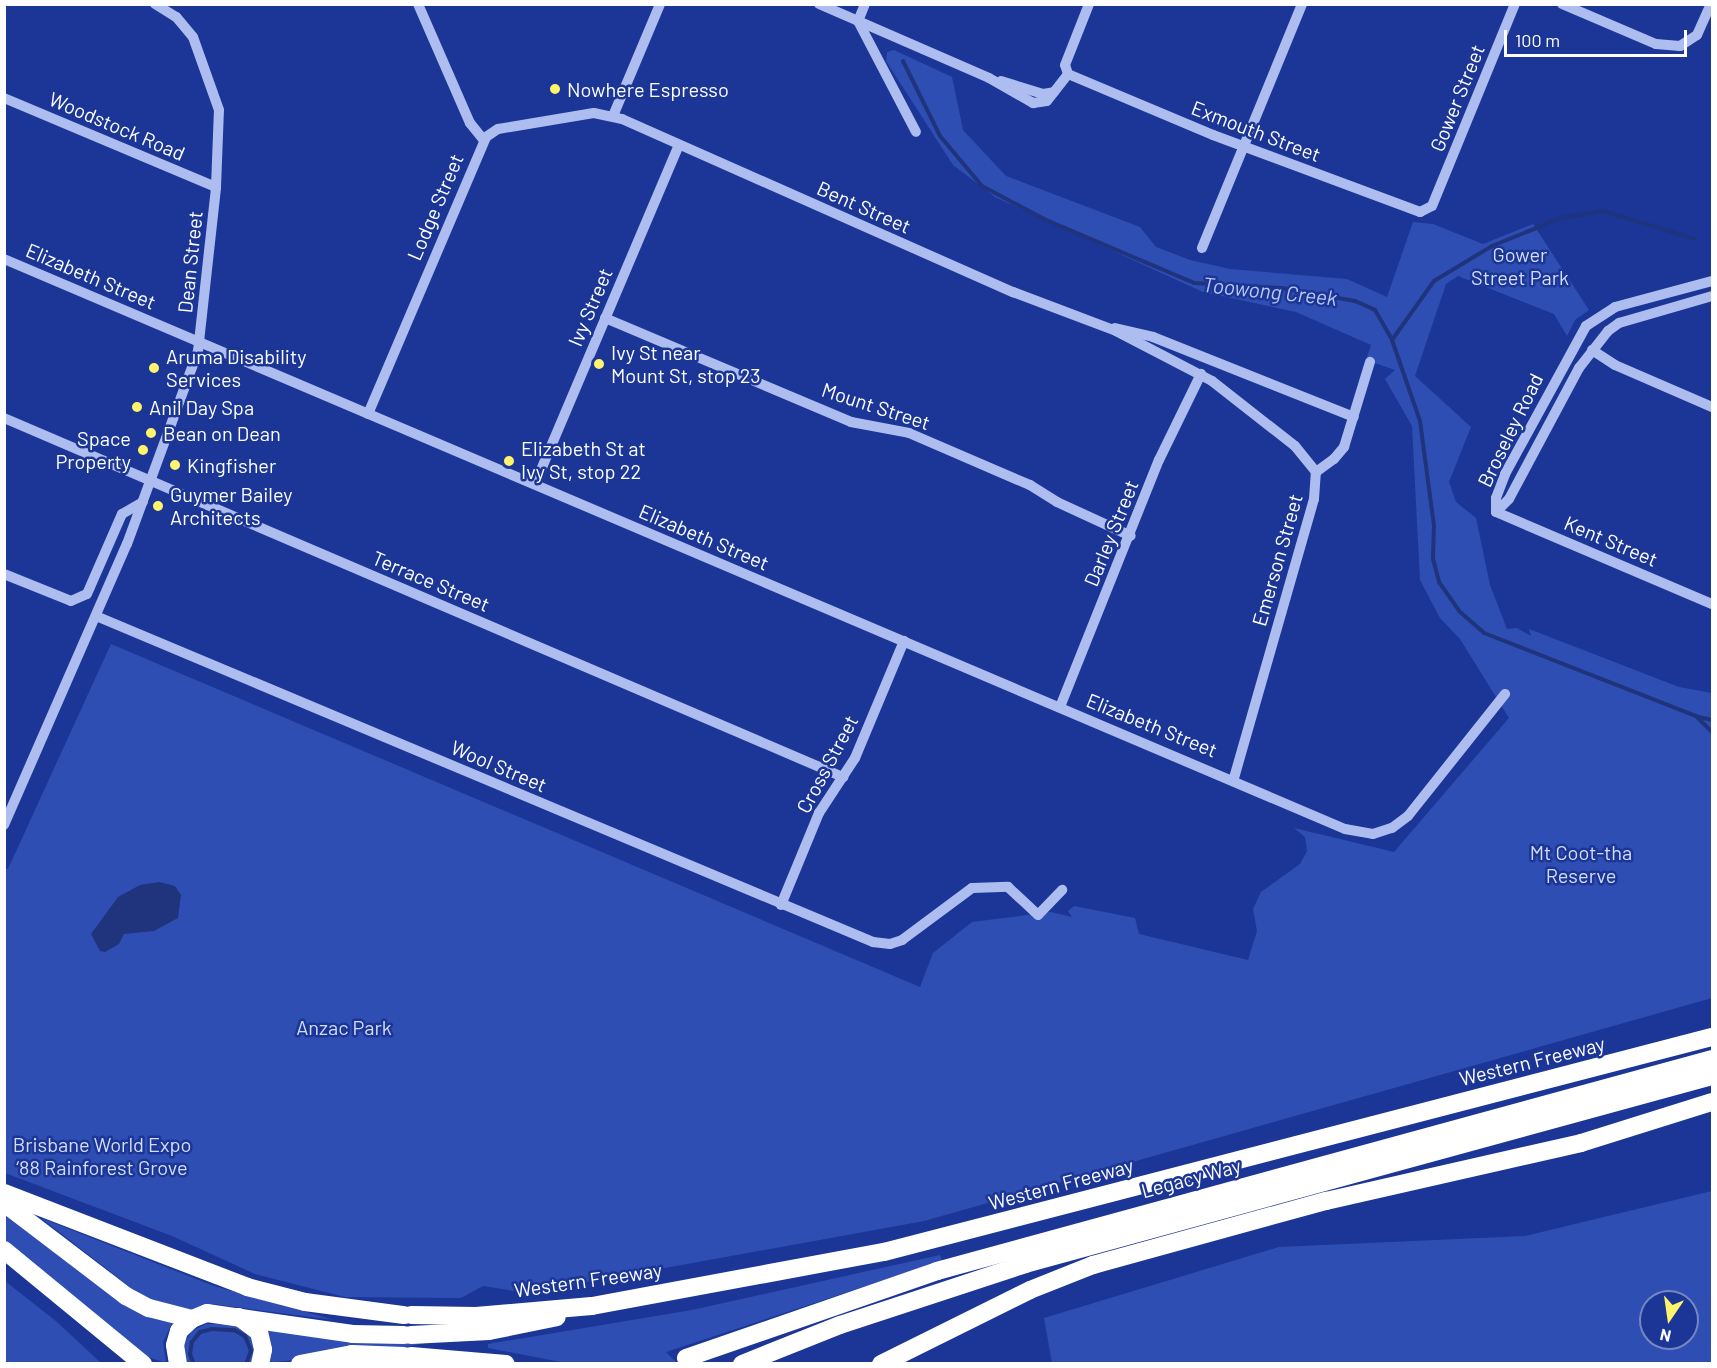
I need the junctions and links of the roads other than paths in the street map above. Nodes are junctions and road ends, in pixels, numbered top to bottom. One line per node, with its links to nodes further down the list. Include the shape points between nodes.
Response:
1 (155, 4): 19 (street, Dean Street, via 183,23 196,44 219,110)
2 (418, 4): 16 (street, via 470,123)
3 (660, 4): 14 (street)
4 (819, 4): 11 (street)
5 (865, 4): 11 (street)
6 (1089, 4): 12 (street, via 1065,65)
7 (1302, 4): 18 (street)
8 (1515, 4): 20 (street, Gower Street)
9 (1562, 4): 10 (street, via 1656,44 1680,46 1697,35)
10 (1712, 4)
11 (858, 21): 12 (street, via 989,78 1043,94 1054,92); 15 (street)
12 (1068, 74): 18 (street, Exmouth Street)
13 (4, 98): 19 (street, Woodstock Road)
14 (613, 116): 16 (street, Lodge Street, via 588,114 514,126 494,130); 17 (street, Bent Street)
15 (916, 132)
16 (484, 140): 32 (street, Lodge Street)
17 (680, 145): 25 (street, Ivy Street); 26 (street, Bent Street, via 1013,292)
18 (1244, 145): 20 (street, Exmouth Street, via 1412,211); 21 (street)
19 (216, 187): 27 (street, Dean Street)
20 (1432, 206)
21 (1202, 248)
22 (4, 259): 27 (street, Elizabeth Street)
23 (1713, 281): 39 (street, Broseley Road, via 1615,307 1586,326 1505,474 1496,498)
24 (1713, 296): 28 (street, Broseley Road, via 1619,323)
25 (605, 318): 37 (street, Ivy Street); 40 (street, Mount Street, via 851,422 901,429 1030,485 1056,502)
26 (1103, 326): 30 (street, Bent Street); 33 (street, Bent Street, via 1153,337)
27 (200, 341): 32 (street, Elizabeth Street); 36 (street, Dean Street, via 193,371)
28 (1592, 350): 31 (street, via 1615,365); 39 (street, Broseley Road, via 1509,499)
29 (1370, 362): 33 (street, Emerson Street)
30 (1201, 374): 35 (street, Bent Street, via 1295,446); 40 (street, Darley Street, via 1176,420)
31 (1713, 406)
32 (368, 414): 37 (street, Elizabeth Street)
33 (1354, 417): 35 (street, Emerson Street, via 1341,452)
34 (4, 418): 36 (street, Terrace Street)
35 (1316, 472): 48 (street, Emerson Street, via 1314,499)
36 (150, 480): 38 (street, Dean Street); 47 (street, Terrace Street)
37 (535, 484): 44 (street, Elizabeth Street)
38 (143, 502): 41 (street, via 122,514 87,594 71,601); 43 (street, Dean Street)
39 (1496, 512): 42 (street, Kent Street)
40 (1131, 536): 46 (street, Darley Street)
41 (4, 573)
42 (1713, 604)
43 (96, 616): 49 (street, Dean Street); 51 (street, Wool Street)
44 (904, 641): 46 (street, Elizabeth Street); 47 (street, Cross Street, via 855,758)
45 (1505, 694): 48 (street, Elizabeth Street, via 1408,816 1392,828 1373,834 1346,829)
46 (1060, 707): 48 (street, Elizabeth Street)
47 (843, 777): 51 (street, Cross Street, via 819,813)
48 (1234, 778)
49 (4, 825)
50 (1062, 890): 51 (street, Wool Street, via 1038,915 1008,887 972,888 902,940 890,944 873,942)
51 (781, 904)
52 (1713, 1037): 59 (highway, Western Freeway, via 933,1240)
53 (1713, 1059): 64 (highway, Legacy Way, via 960,1265 834,1304)
54 (1713, 1076): 72 (highway, Legacy Way, via 1026,1264 850,1322)
55 (1713, 1102): 73 (highway, via 1581,1143 1360,1192 1114,1259 1056,1279)
56 (4, 1193): 59 (highway, Western Freeway, via 247,1287 316,1304 407,1315 476,1316)
57 (4, 1203): 62 (highway, via 126,1296 155,1310)
58 (4, 1250): 61 (highway)
59 (592, 1306): 60 (highway, via 532,1325 449,1335 352,1334)
60 (223, 1313): 62 (highway); 68 (highway, via 243,1319 259,1332 263,1346)
61 (87, 1316): 65 (highway); 66 (highway)
62 (192, 1319): 67 (highway, via 176,1340)
63 (406, 1356): 69 (highway, via 352,1354); 70 (highway); 71 (highway)
64 (687, 1358)
65 (122, 1364)
66 (143, 1364)
67 (178, 1364)
68 (260, 1364)
69 (300, 1364)
70 (371, 1364)
71 (506, 1364)
72 (742, 1364)
73 (881, 1364)

